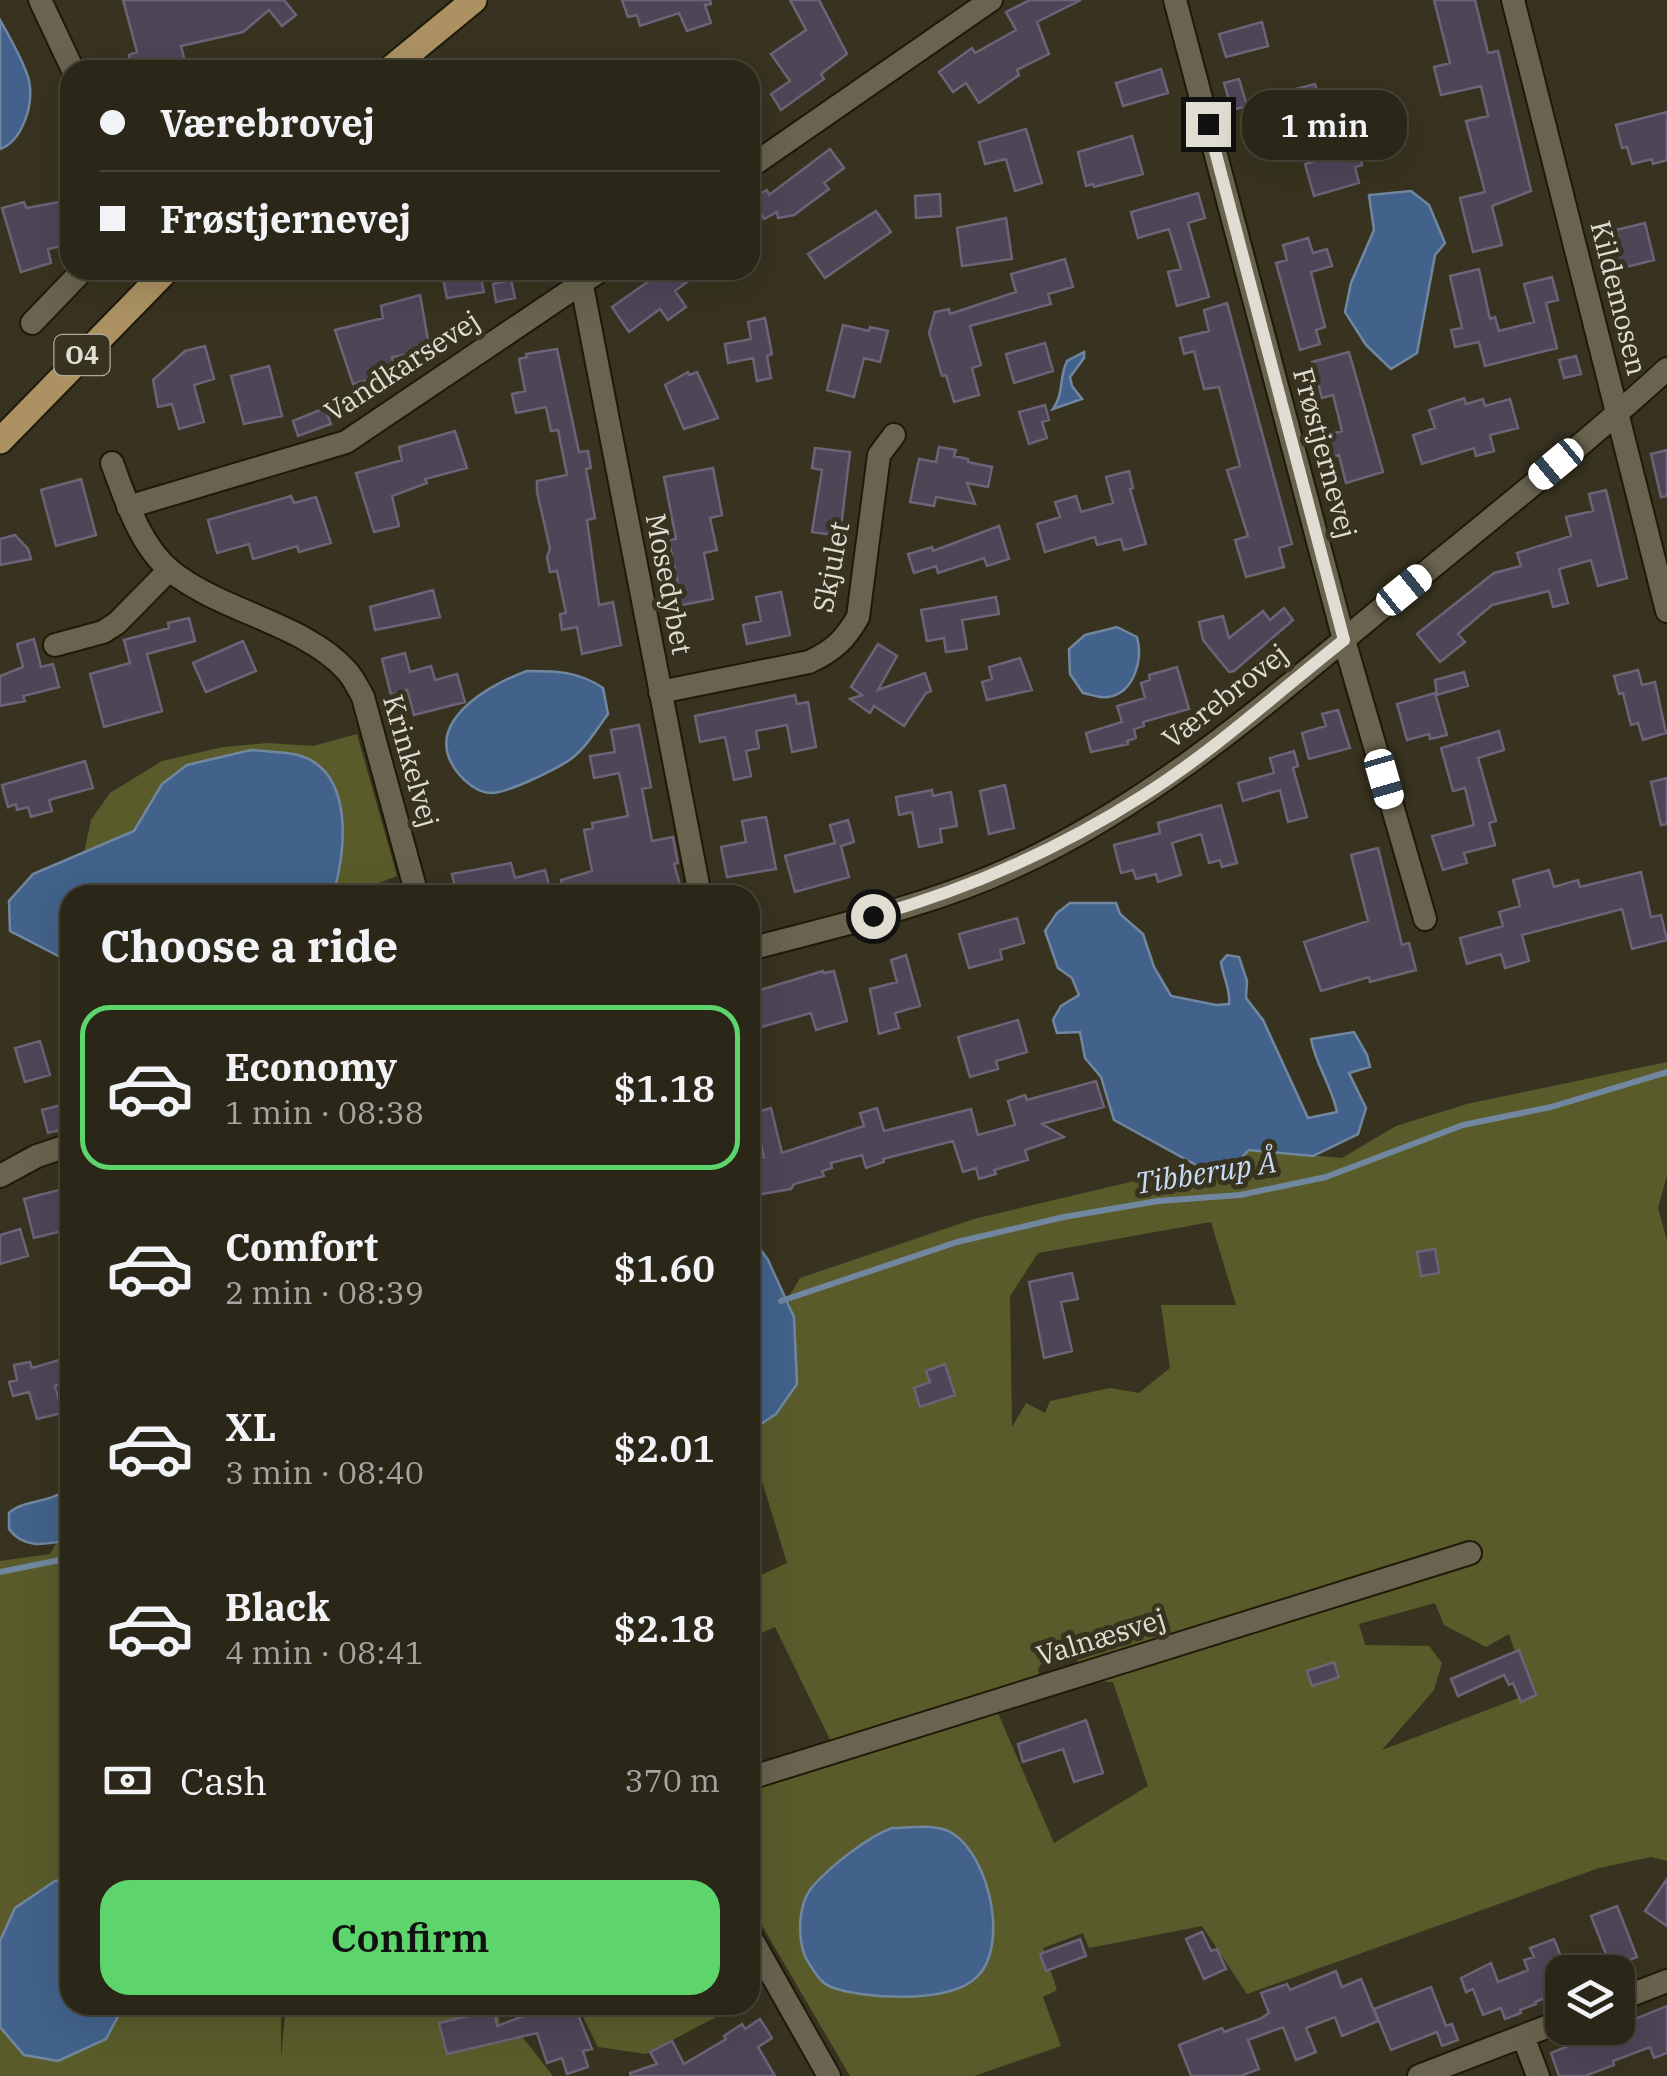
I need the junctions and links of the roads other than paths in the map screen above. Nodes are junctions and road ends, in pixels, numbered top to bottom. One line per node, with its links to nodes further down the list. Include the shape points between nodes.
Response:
1 (40, 0): 6 (street)
2 (474, 0): 7 (main road)
3 (991, 0): 8 (street)
4 (1175, 0): 22 (street, Frøstjernevej)
5 (1512, 0): 15 (street, Kildemosen)
6 (68, 60)
7 (401, 60)
8 (760, 160)
9 (73, 280): 13 (street)
10 (157, 280): 17 (main road, O4)
11 (576, 280): 19 (street, Vandkarsevej, via 346,442)
12 (581, 280): 24 (street, Mosedybet)
13 (32, 323)
14 (1667, 369): 15 (street, Værebrovej)
15 (1617, 414): 21 (street, Kildemosen); 22 (street, Værebrovej)
16 (894, 434): 24 (street, Skjulet, via 880,455 858,617 845,639 809,662)
17 (0, 441)
18 (112, 463): 19 (street, Krinkelvej)
19 (128, 507): 20 (street, Krinkelvej)
20 (170, 570): 23 (street, via 118,623); 25 (street, Krinkelvej, via 326,651 348,672 362,696)
21 (1667, 612)
22 (1344, 640): 27 (street, Frøstjernevej); 28 (street, Værebrovej, via 1178,771 1033,857 911,906)
23 (55, 645)
24 (660, 692): 26 (street, Mosedybet)
25 (415, 885)
26 (698, 885)
27 (1425, 919)
28 (760, 946)
29 (60, 1148): 30 (street)
30 (0, 1176)
31 (1470, 1554): 32 (street, Valnæsvej)
32 (760, 1775)
33 (760, 1954): 38 (street)
34 (1667, 1981): 35 (street)
35 (1635, 1993)
36 (1545, 2027): 37 (street)
37 (1522, 2036): 39 (street); 40 (street)
38 (829, 2076)
39 (1419, 2076)
40 (1538, 2076)

